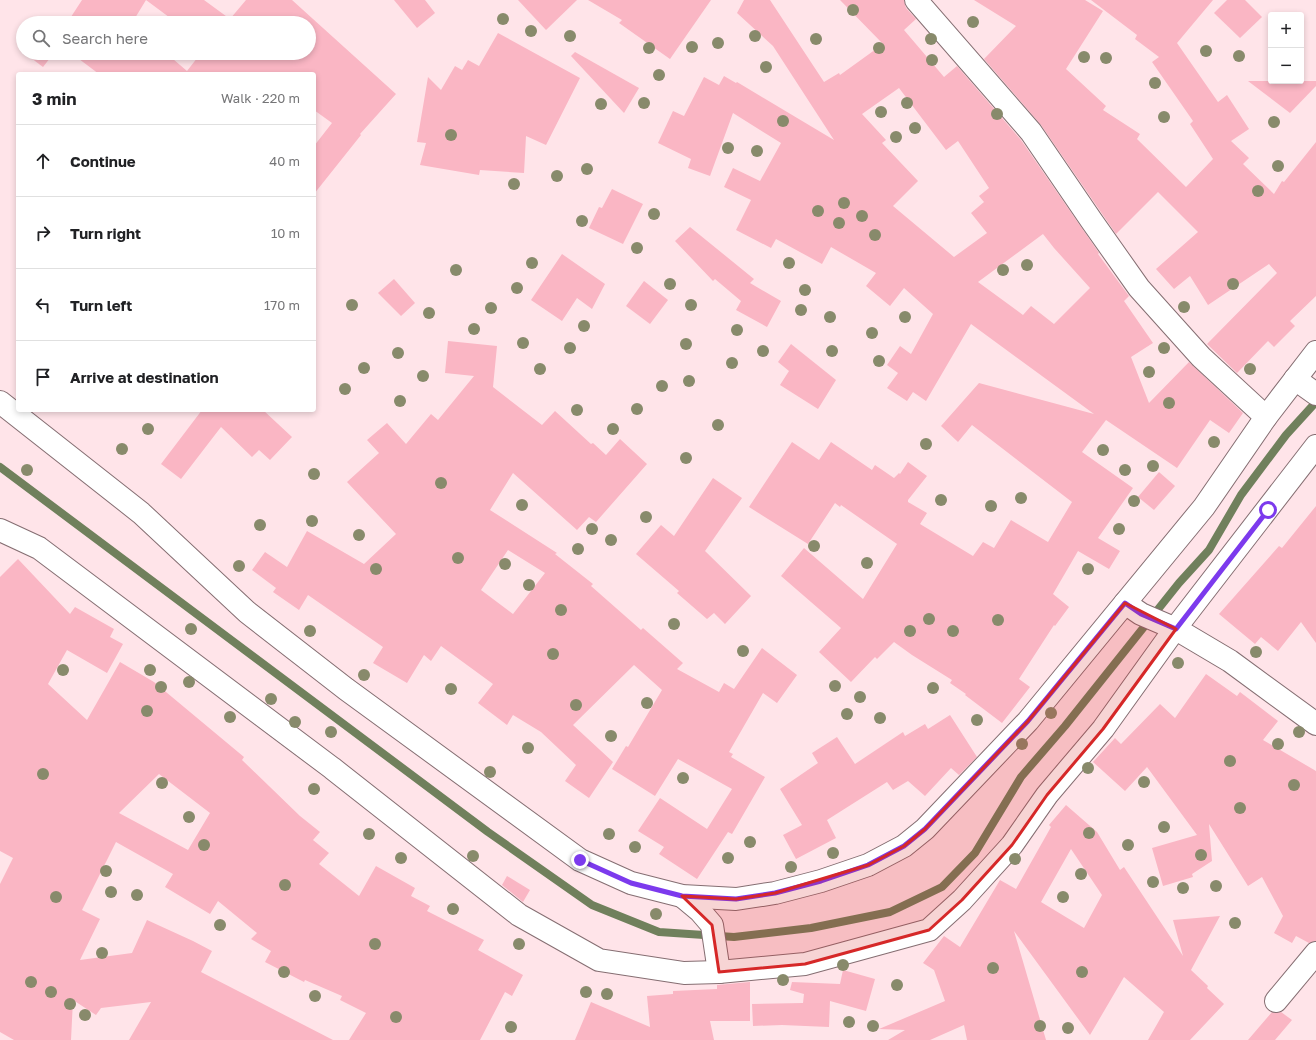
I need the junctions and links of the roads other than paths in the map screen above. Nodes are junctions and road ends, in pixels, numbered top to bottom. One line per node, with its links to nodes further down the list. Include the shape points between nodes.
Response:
1 (916, 0): 6 (street, via 1032,132 1139,288 1201,357)
2 (1316, 352): 3 (street)
3 (1295, 379): 4 (street); 6 (street)
4 (1316, 394)
5 (0, 402): 12 (street, via 141,513 247,612 346,689 574,856 631,883)
6 (1266, 417): 9 (street, via 1204,506)
7 (1316, 446): 10 (street)
8 (0, 530): 16 (street, via 39,548 332,768 519,915 599,960 684,973)
9 (1125, 603): 10 (street, via 1141,614); 13 (street, via 1028,721 925,829 904,846 868,865 821,881 775,893)
10 (1176, 629): 11 (street, via 1230,661); 16 (street, via 1103,729 1047,795 1012,845 962,900 929,930 805,964)
11 (1316, 724)
12 (682, 896): 13 (street); 14 (street)
13 (736, 899): 14 (street)
14 (712, 924): 16 (street)
15 (1316, 953): 17 (street)
16 (719, 972)
17 (1276, 1001)

